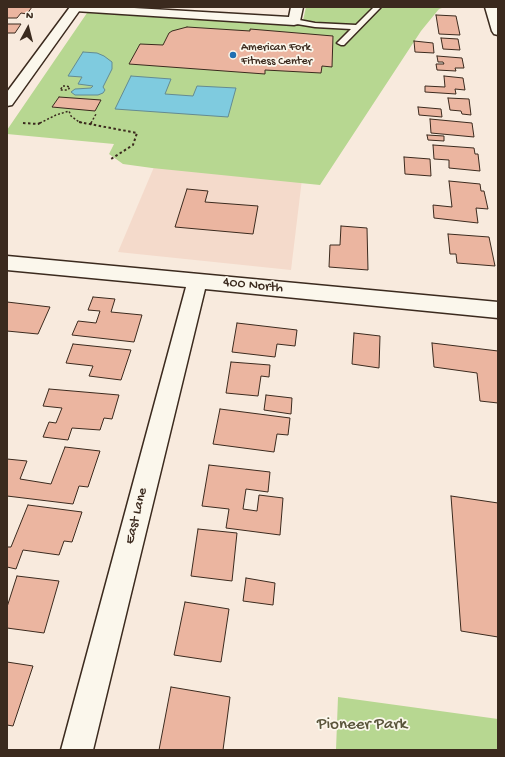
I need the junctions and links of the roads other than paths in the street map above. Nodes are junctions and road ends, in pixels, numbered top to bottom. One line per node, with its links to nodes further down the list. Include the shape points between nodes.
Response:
1 (297, 7): 5 (street)
2 (378, 7): 6 (lane)
3 (491, 7): 7 (street)
4 (75, 8): 5 (street); 9 (street)
5 (294, 21): 6 (lane)
6 (357, 27): 8 (lane)
7 (498, 31)
8 (341, 43)
9 (7, 102)
10 (7, 263): 11 (street, 400 North)
11 (196, 281): 12 (street, 400 North); 13 (street, East Lane)
12 (498, 310)
13 (78, 750)

